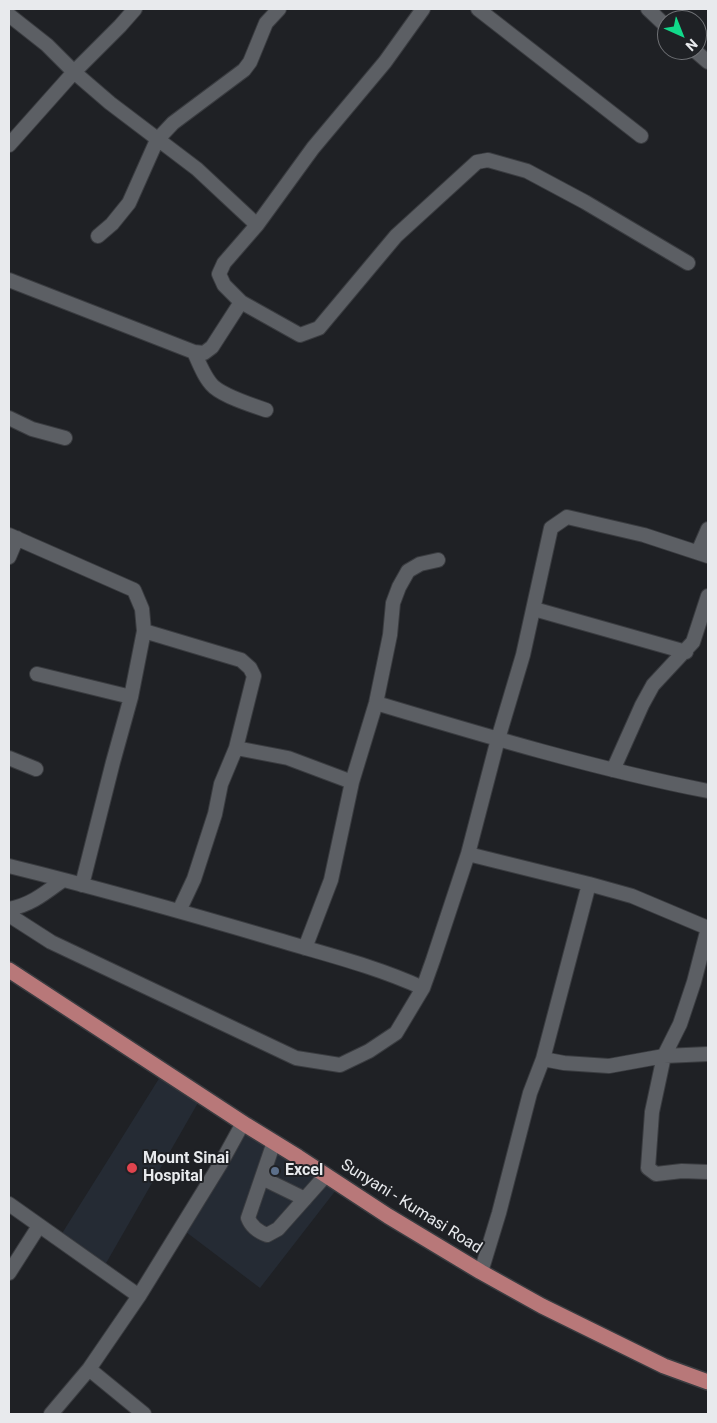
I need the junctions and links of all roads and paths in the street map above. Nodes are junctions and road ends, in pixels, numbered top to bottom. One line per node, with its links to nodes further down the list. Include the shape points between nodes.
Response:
1 (134, 9): 6 (street)
2 (279, 9): 8 (street, via 266,23 244,70 173,123)
3 (422, 9): 10 (street, via 385,62 313,148)
4 (478, 9): 7 (street)
5 (9, 15): 6 (street)
6 (74, 72): 8 (street); 9 (street)
7 (641, 136)
8 (157, 140): 10 (street, via 197,169); 11 (street, via 129,203)
9 (9, 146)
10 (257, 224): 14 (street, via 224,263 219,274 224,285)
11 (98, 236)
12 (688, 263): 14 (street, via 527,171 488,160 477,162 396,236 319,328 300,335)
13 (9, 280): 15 (street)
14 (241, 302): 15 (street, via 212,347 204,353)
15 (194, 352): 16 (street, via 214,387)
16 (266, 410)
17 (9, 418): 18 (street, via 32,429)
18 (65, 438)
19 (708, 529): 21 (street)
20 (13, 536): 22 (street); 26 (street, via 134,590 142,609)
21 (703, 554): 25 (street, via 644,534 567,517 551,528)
22 (9, 557)
23 (438, 560): 30 (street, via 420,564 408,572 399,587)
24 (708, 596): 27 (street)
25 (534, 609): 27 (street); 31 (street, via 524,655)
26 (144, 631): 29 (street); 32 (street, via 241,660 250,668 254,676)
27 (686, 652): 35 (street, via 654,684)
28 (37, 674): 29 (street)
29 (131, 697): 42 (street)
30 (376, 703): 31 (street); 36 (street)
31 (498, 739): 35 (street); 38 (street)
32 (236, 748): 36 (street, via 288,758); 44 (street, via 221,784 194,879)
33 (9, 758): 34 (street)
34 (36, 769)
35 (613, 770): 37 (street)
36 (352, 782): 47 (street, via 331,880)
37 (708, 791)
38 (468, 854): 41 (street); 49 (street)
39 (9, 866): 40 (street)
40 (63, 880): 42 (street); 43 (street, via 37,899)
41 (590, 884): 46 (street, via 632,896); 52 (street)
42 (82, 885): 44 (street)
43 (9, 909)
44 (179, 911): 47 (street)
45 (9, 915): 49 (street, via 52,942 296,1058 320,1063 340,1065 396,1033)
46 (708, 928): 51 (street, via 680,1024)
47 (305, 948): 49 (street)
48 (9, 970): 53 (main road, Sunyani - Kumasi Road)
49 (422, 988)
50 (708, 1054): 51 (street)
51 (664, 1056): 52 (street, via 609,1066); 55 (street, via 652,1112 648,1168 656,1174)
52 (543, 1059): 61 (street, via 530,1093)
53 (243, 1123): 54 (main road, Sunyani - Kumasi Road); 63 (street)
54 (274, 1142): 56 (main road, Sunyani - Kumasi Road); 57 (street)
55 (708, 1172)
56 (326, 1175): 58 (street); 61 (main road, Sunyani - Kumasi Road)
57 (262, 1178): 58 (street); 58 (street, via 248,1218 264,1234 278,1229)
58 (305, 1198)
59 (9, 1204): 60 (street)
60 (39, 1226): 62 (street); 63 (street)
61 (481, 1272): 65 (main road, Sunyani - Kumasi Road, via 664,1366)
62 (9, 1273)
63 (139, 1296): 64 (street)
64 (89, 1369): 66 (street); 67 (street)
65 (708, 1382)
66 (51, 1414)
67 (144, 1414)

